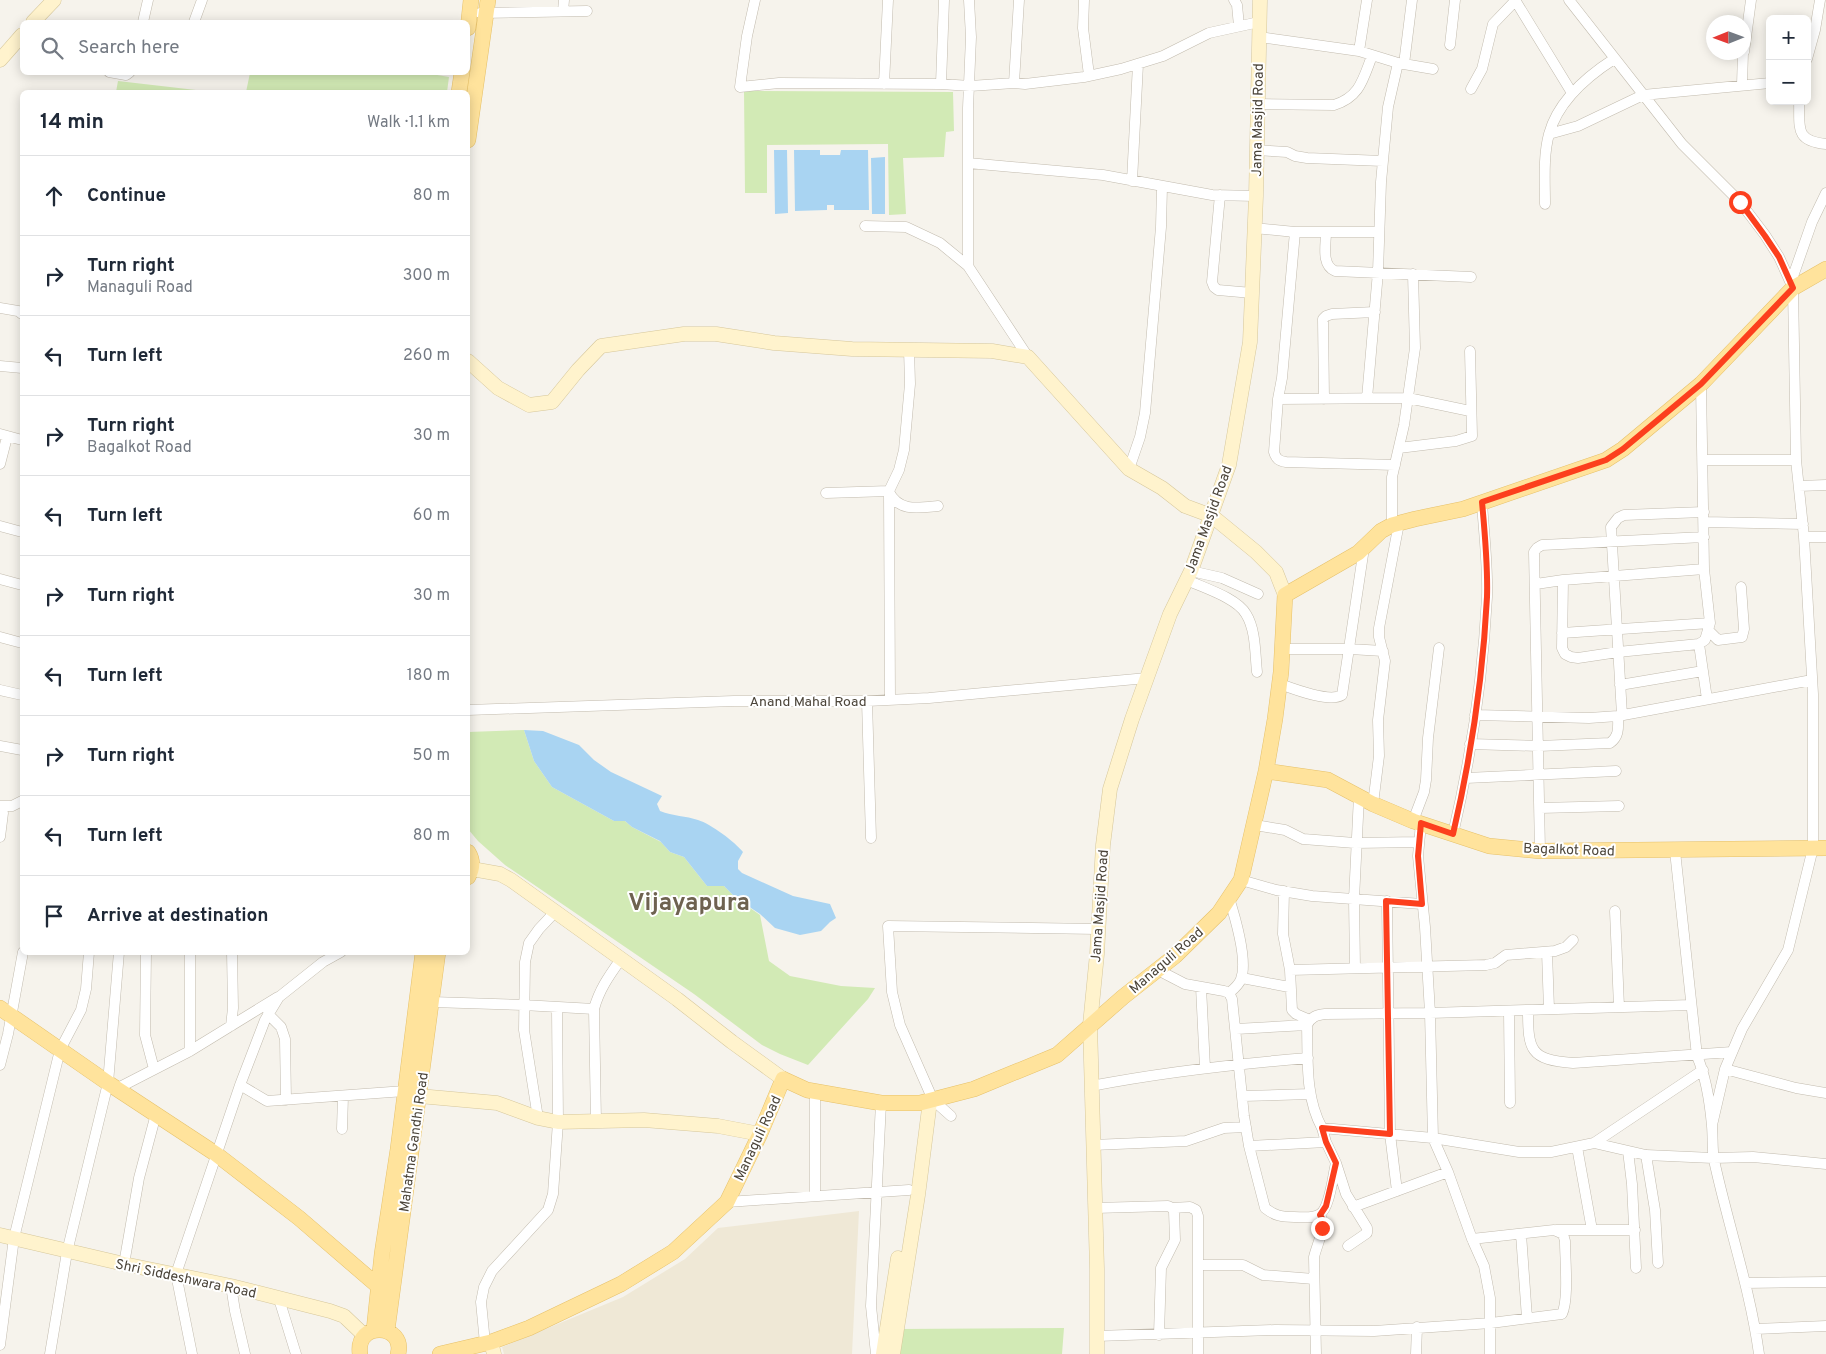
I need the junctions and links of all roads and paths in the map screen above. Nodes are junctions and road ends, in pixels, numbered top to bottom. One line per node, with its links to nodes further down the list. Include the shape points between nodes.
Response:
1 (54, 0): 24 (street)
2 (148, 0): 25 (street)
3 (202, 0): 26 (street)
4 (755, 0): 45 (street, via 740,87 779,83)
5 (888, 0): 45 (street)
6 (944, 0): 46 (street)
7 (969, 0): 48 (street)
8 (1019, 0): 43 (street)
9 (1084, 0): 42 (street, via 1083,28)
10 (1234, 0): 28 (street)
11 (1260, 0): 27 (street, Jama Masjid Road)
12 (1367, 0): 33 (street)
13 (1412, 0): 38 (street)
14 (1455, 0): 32 (street)
15 (1515, 0): 49 (street, via 1493,24 1482,70); 51 (street)
16 (1569, 0): 35 (street)
17 (1751, 0): 23 (street)
18 (1820, 0): 31 (street)
19 (564, 5): 20 (street); 21 (street)
20 (486, 7): 22 (street); 55 (main road)
21 (587, 11)
22 (469, 14)
23 (1749, 15)
24 (36, 20)
25 (143, 20)
26 (195, 20)
27 (1259, 22): 28 (street); 29 (street, Jama Masjid Road)
28 (1239, 26): 39 (street, via 1209,34)
29 (1259, 37): 33 (street); 53 (street, Jama Masjid Road)
30 (20, 39): 36 (street)
31 (1811, 44)
32 (1450, 45)
33 (1358, 51): 34 (street)
34 (1372, 56): 38 (street); 53 (street, via 1360,87 1343,102 1334,105)
35 (1614, 59): 51 (street, via 1596,70); 52 (street)
36 (0, 60)
37 (1744, 60): 47 (street)
38 (1401, 63): 40 (street); 59 (street, via 1388,107)
39 (1138, 64): 42 (street); 61 (street)
40 (1433, 69)
41 (462, 75): 50 (main road)
42 (1089, 76): 43 (street)
43 (1014, 83): 48 (street)
44 (1766, 83): 47 (street)
45 (884, 84): 46 (street)
46 (941, 84): 48 (street)
47 (1742, 85): 52 (street)
48 (970, 86): 60 (street)
49 (1471, 89)
50 (459, 90)
51 (1572, 93): 56 (street, via 1555,118)
52 (1643, 95): 56 (street, via 1578,126); 77 (street, via 1682,144 1740,202 1779,257)
53 (1257, 104): 58 (street, Jama Masjid Road)
54 (1799, 105): 57 (street, via 1803,137)
55 (470, 125)
56 (1549, 134): 66 (street)
57 (1826, 144)
58 (1256, 150): 59 (street, via 1307,158); 65 (street, Jama Masjid Road)
59 (1383, 161): 71 (street)
60 (968, 162): 61 (street, via 1094,174); 72 (street)
61 (1132, 181): 62 (street)
62 (1162, 187): 64 (street); 101 (street, via 1146,414)
63 (1826, 193): 77 (street, via 1812,222)
64 (1220, 195): 65 (street); 78 (street, via 1212,282 1218,290)
65 (1256, 196): 68 (street, Jama Masjid Road)
66 (1545, 204)
67 (865, 226): 72 (street, via 906,227 940,243)
68 (1254, 228): 69 (street); 78 (street, Jama Masjid Road)
69 (1295, 232): 70 (street); 92 (street)
70 (1326, 232): 71 (street); 74 (street, via 1326,264 1329,268 1335,271)
71 (1379, 232): 74 (street)
72 (968, 266): 84 (street)
73 (1826, 269): 77 (main road)
74 (1378, 272): 75 (street); 81 (street)
75 (1413, 274): 76 (street); 91 (street, via 1415,348)
76 (1471, 277)
77 (1792, 285): 88 (main road); 98 (street)
78 (1252, 293): 108 (street, Jama Masjid Road, via 1250,342 1229,465)
79 (0, 308): 80 (street)
80 (20, 312)
81 (1375, 312): 89 (street, via 1326,316); 90 (street)
82 (909, 349): 84 (street, via 992,351); 85 (street, via 774,343 716,334 653,337 601,346 552,402 529,405 498,388); 104 (street, via 910,384 904,450 900,470)
83 (1470, 351): 93 (street)
84 (1028, 357): 101 (street)
85 (470, 363)
86 (0, 366): 87 (street)
87 (20, 368)
88 (1701, 384): 97 (street); 106 (main road, via 1606,460)
89 (1324, 398): 90 (street); 92 (street)
90 (1367, 398): 91 (street)
91 (1408, 398): 93 (street); 96 (street)
92 (1278, 399): 100 (street, via 1274,452 1279,461)
93 (1470, 411): 96 (street, via 1472,436)
94 (3, 436): 95 (street); 99 (street)
95 (20, 440)
96 (1399, 448): 100 (street)
97 (1703, 460): 98 (street); 109 (street)
98 (1796, 460): 103 (street)
99 (0, 464)
100 (1395, 464): 110 (street, via 1392,477)
101 (1129, 469): 108 (street, via 1185,506)
102 (1826, 485): 103 (street)
103 (1800, 486): 111 (street)
104 (889, 491): 105 (street); 107 (street, via 898,504 918,508); 148 (street)
105 (826, 493)
106 (1482, 502): 110 (main road); 152 (street, via 1487,596)
107 (938, 506)
108 (1212, 516): 120 (street, Jama Masjid Road); 128 (street, via 1276,572)
109 (1704, 517): 111 (street); 114 (street); 117 (street, via 1624,515 1611,527)
110 (1395, 524): 118 (main road); 138 (street, via 1379,628)
111 (1803, 524): 115 (street)
112 (0, 526): 113 (street)
113 (20, 531)
114 (1704, 537): 117 (street); 119 (street)
115 (1804, 537): 116 (street); 143 (street)
116 (1826, 537)
117 (1611, 542): 121 (street); 124 (street, via 1542,545 1534,552)
118 (1364, 548): 128 (main road); 137 (street)
119 (1704, 569): 121 (street); 129 (street)
120 (1189, 575): 127 (street, via 1222,578); 141 (street, via 1239,605 1246,614); 142 (street, Jama Masjid Road, via 1170,614)
121 (1614, 576): 123 (street); 130 (street)
122 (0, 580): 125 (street)
123 (1563, 580): 124 (street); 131 (street)
124 (1536, 584): 154 (street)
125 (20, 585)
126 (1740, 587): 129 (street, via 1742,637 1718,640)
127 (1258, 594)
128 (1285, 595): 136 (main road, Managuli Road)
129 (1709, 627): 130 (street); 134 (street, via 1705,640)
130 (1616, 630): 131 (street); 139 (street)
131 (1562, 632): 139 (street, via 1562,648 1571,657)
132 (0, 636): 133 (street)
133 (20, 642)
134 (1700, 644): 139 (street); 140 (street)
135 (1439, 648): 169 (street, via 1426,780)
136 (1282, 649): 137 (street); 144 (main road, Managuli Road)
137 (1350, 649): 138 (street); 144 (street, via 1344,689 1339,697 1314,695)
138 (1384, 651): 165 (street, via 1378,720 1379,756)
139 (1618, 652): 145 (street)
140 (1702, 671): 145 (street); 149 (street)
141 (1257, 672)
142 (1147, 678): 148 (street, Anand Mahal Road); 189 (street, Jama Masjid Road, via 1110,789)
143 (1812, 680): 149 (street); 176 (street)
144 (1280, 684): 159 (main road, Managuli Road)
145 (1620, 685): 153 (street)
146 (0, 690): 147 (street)
147 (20, 695)
148 (890, 699): 150 (street, Anand Mahal Road)
149 (1707, 699): 153 (street)
150 (867, 701): 151 (street, Anand Mahal Road, via 734,701); 173 (street)
151 (470, 710)
152 (1475, 715): 154 (street); 155 (street)
153 (1620, 715): 154 (street); 157 (street, via 1616,739 1610,743)
154 (1538, 717): 157 (street)
155 (1470, 744): 157 (street); 162 (street)
156 (0, 746): 158 (street)
157 (1539, 746): 161 (street)
158 (20, 750)
159 (1266, 771): 163 (main road, Bagalkot Road, via 1328,780); 170 (main road, Managuli Road)
160 (1616, 771): 161 (street)
161 (1540, 774): 162 (street); 168 (street)
162 (1466, 778): 171 (street)
163 (1359, 796): 165 (main road, Bagalkot Road); 175 (street)
164 (20, 802): 167 (street)
165 (1372, 804): 169 (main road, Bagalkot Road)
166 (1619, 806): 168 (street)
167 (0, 808): 172 (street, via 3,825)
168 (1540, 808): 177 (street)
169 (1417, 822): 171 (main road, Bagalkot Road); 174 (street)
170 (1255, 825): 175 (street, via 1285,830 1302,839); 181 (main road, Managuli Road)
171 (1453, 834): 177 (main road, Bagalkot Road, via 1489,846)
172 (0, 837)
173 (872, 838)
174 (1419, 842): 175 (street); 186 (street)
175 (1356, 843): 184 (street)
176 (1820, 848): 178 (main road, Bagalkot Road); 233 (street, via 1788,950)
177 (1540, 851): 178 (main road, Bagalkot Road)
178 (1675, 851): 216 (street)
179 (470, 858): 180 (main road)
180 (470, 873): 188 (street, via 500,874)
181 (1241, 880): 182 (street); 183 (main road, Managuli Road)
182 (1284, 891): 184 (street); 208 (street, via 1283,934)
183 (1229, 898): 207 (main road, Managuli Road, via 1219,913); 209 (street, via 1241,945)
184 (1354, 899): 185 (street); 206 (street)
185 (1386, 901): 186 (street); 205 (street)
186 (1422, 904): 204 (street)
187 (1615, 911): 217 (street)
188 (555, 912): 202 (street); 215 (street, via 529,943)
189 (1098, 928): 228 (street, Jama Masjid Road); 253 (street, via 888,926 895,1007)
190 (1573, 940): 191 (street, via 1566,947)
191 (1547, 952): 204 (street, via 1506,955 1486,965); 221 (street)
192 (22, 955): 223 (street)
193 (89, 955): 231 (street, via 81,1010)
194 (119, 955): 243 (street)
195 (146, 955): 240 (street, via 145,1035)
196 (190, 955): 232 (street)
197 (232, 955): 229 (street)
198 (318, 955): 203 (street)
199 (335, 955): 203 (street)
200 (423, 955): 248 (main road, Mahatma Gandhi Road)
201 (438, 955): 214 (main road, Mahatma Gandhi Road)
202 (621, 959): 219 (street, via 604,984); 242 (street)
203 (322, 962): 213 (street)
204 (1427, 965): 205 (street); 224 (street)
205 (1387, 967): 206 (street); 226 (street)
206 (1355, 968): 208 (street)
207 (1158, 970): 210 (street, via 1185,984); 228 (main road, Managuli Road)
208 (1290, 970): 211 (street)
209 (1242, 978): 211 (street); 212 (street)
210 (1201, 987): 212 (street); 238 (street)
211 (1290, 987): 227 (street, via 1292,1010)
212 (1229, 993): 230 (street)
213 (279, 996): 225 (street); 229 (street)
214 (432, 1002): 215 (street); 248 (main road, Mahatma Gandhi Road)
215 (523, 1005): 218 (street); 258 (street)
216 (1691, 1005): 217 (street); 234 (street)
217 (1619, 1007): 221 (street)
218 (557, 1008): 219 (street); 259 (street)
219 (594, 1009): 260 (street)
220 (1528, 1010): 221 (street); 222 (street); 234 (street, via 1528,1037 1532,1049 1554,1062)
221 (1550, 1010)
222 (1509, 1011): 224 (street); 255 (street)
223 (5, 1012): 231 (main road); 237 (street, via 8,1034)
224 (1430, 1013): 226 (street); 267 (street)
225 (268, 1014): 244 (street); 252 (street, via 281,1027 285,1039)
226 (1388, 1014): 227 (street, via 1325,1014); 266 (street)
227 (1309, 1022): 230 (street); 235 (street)
228 (1090, 1025): 245 (street, Jama Masjid Road); 253 (main road, Managuli Road, via 1057,1055 974,1089)
229 (231, 1026): 232 (street)
230 (1236, 1029): 236 (street)
231 (60, 1050): 243 (main road); 293 (street)
232 (190, 1051): 240 (street)
233 (1732, 1052): 234 (street); 239 (street)
234 (1697, 1056): 241 (street)
235 (1308, 1058): 236 (street); 249 (street)
236 (1240, 1064): 238 (street); 251 (street)
237 (0, 1066)
238 (1206, 1068): 245 (street)
239 (1725, 1069): 247 (street); 261 (street)
240 (154, 1070): 243 (street)
241 (1703, 1070): 261 (street); 269 (street)
242 (784, 1079): 246 (main road, Managuli Road); 265 (main road, Managuli Road)
243 (113, 1085): 256 (main road); 296 (street)
244 (240, 1085): 252 (street, via 267,1101); 274 (street)
245 (1091, 1086): 270 (street, Jama Masjid Road)
246 (815, 1092): 254 (main road, Managuli Road); 283 (street)
247 (1826, 1093)
248 (412, 1094): 250 (street); 258 (street, via 497,1103); 306 (main road, Mahatma Gandhi Road, via 398,1149); 314 (main road, Mahatma Gandhi Road)
249 (1310, 1094): 251 (street); 263 (street)
250 (343, 1096): 252 (street); 264 (street)
251 (1243, 1096): 262 (street)
252 (286, 1100)
253 (928, 1101): 254 (main road, Managuli Road); 257 (street); 280 (street); 329 (street, via 918,1195)
254 (881, 1103): 282 (street)
255 (1510, 1103)
256 (156, 1114): 274 (main road); 298 (street, via 139,1178)
257 (951, 1116)
258 (538, 1118): 259 (street)
259 (558, 1122): 260 (street); 319 (street, via 552,1203 492,1271 484,1287 481,1302)
260 (596, 1122): 265 (street, via 644,1120 718,1126)
261 (1712, 1125): 276 (street)
262 (1246, 1127): 270 (street, via 1224,1128 1186,1141); 271 (street)
263 (1322, 1128): 266 (street); 268 (street)
264 (342, 1129)
265 (760, 1134): 284 (main road, Managuli Road)
266 (1390, 1134): 267 (street); 281 (street)
267 (1433, 1138): 272 (street, via 1535,1153); 279 (street)
268 (1326, 1142): 271 (street); 277 (street)
269 (1594, 1143): 272 (street); 273 (street)
270 (1094, 1145): 286 (street, Jama Masjid Road)
271 (1249, 1146): 288 (street, via 1265,1208 1280,1216)
272 (1577, 1146): 290 (street)
273 (1628, 1151): 275 (street); 291 (street)
274 (216, 1154): 301 (street); 306 (main road)
275 (1646, 1155): 276 (street); 297 (street, via 1655,1210)
276 (1714, 1158): 278 (street, via 1753,1157); 304 (street)
277 (1336, 1163): 285 (street); 288 (street, via 1326,1206)
278 (1826, 1164)
279 (1448, 1172): 281 (street); 294 (street)
280 (909, 1190): 282 (street); 328 (street)
281 (1397, 1191): 285 (street)
282 (876, 1192): 283 (street); 327 (street, via 871,1306)
283 (815, 1196): 284 (street)
284 (727, 1202): 319 (main road, Managuli Road, via 673,1252 621,1284)
285 (1353, 1207): 295 (street, via 1365,1223 1367,1233)
286 (1096, 1208): 287 (street); 317 (street, Jama Masjid Road)
287 (1172, 1208): 299 (street, via 1196,1210); 316 (street, via 1175,1240 1161,1268)
288 (1320, 1215): 302 (street, via 1323,1220)
289 (1554, 1230): 290 (street); 292 (street); 308 (street, via 1563,1234 1565,1241 1564,1309 1562,1314 1555,1316)
290 (1592, 1230): 291 (street)
291 (1634, 1230): 300 (street)
292 (1521, 1234): 294 (street); 308 (street)
293 (7, 1237): 296 (street, Shri Siddeshwara Road); 318 (street)
294 (1472, 1239): 309 (street, via 1484,1266)
295 (1348, 1246)
296 (67, 1252): 298 (street, Shri Siddeshwara Road); 320 (street)
297 (1658, 1263)
298 (124, 1264): 301 (street, Shri Siddeshwara Road)
299 (1198, 1265): 302 (street, via 1243,1265 1263,1275); 315 (street)
300 (1636, 1268)
301 (176, 1274): 305 (street, Shri Siddeshwara Road); 321 (street)
302 (1314, 1279): 313 (street)
303 (1826, 1282): 304 (street)
304 (1745, 1283): 312 (street)
305 (231, 1286): 307 (street, Shri Siddeshwara Road); 322 (street)
306 (378, 1286): 314 (main road, Mahatma Gandhi Road)
307 (279, 1299): 314 (street, Shri Siddeshwara Road, via 330,1311); 323 (street)
308 (1527, 1318): 309 (street)
309 (1491, 1323): 311 (street); 334 (street)
310 (1826, 1326): 312 (street)
311 (1417, 1327): 313 (street, via 1374,1331); 333 (street)
312 (1755, 1329): 335 (street)
313 (1314, 1330): 315 (street); 332 (street)
314 (376, 1332): 324 (main road, via 360,1345); 325 (main road, via 394,1336 398,1342)
315 (1198, 1333): 316 (street); 331 (street)
316 (1159, 1335): 317 (street)
317 (1097, 1336): 330 (street, Jama Masjid Road)
318 (0, 1345)
319 (490, 1346): 326 (main road, Managuli Road)
320 (50, 1354)
321 (192, 1354)
322 (245, 1354)
323 (296, 1354)
324 (360, 1354)
325 (398, 1354)
326 (440, 1354)
327 (876, 1354)
328 (883, 1354)
329 (892, 1354)
330 (1097, 1354)
331 (1198, 1354)
332 (1316, 1354)
333 (1416, 1354)
334 (1490, 1354)
335 (1759, 1354)

